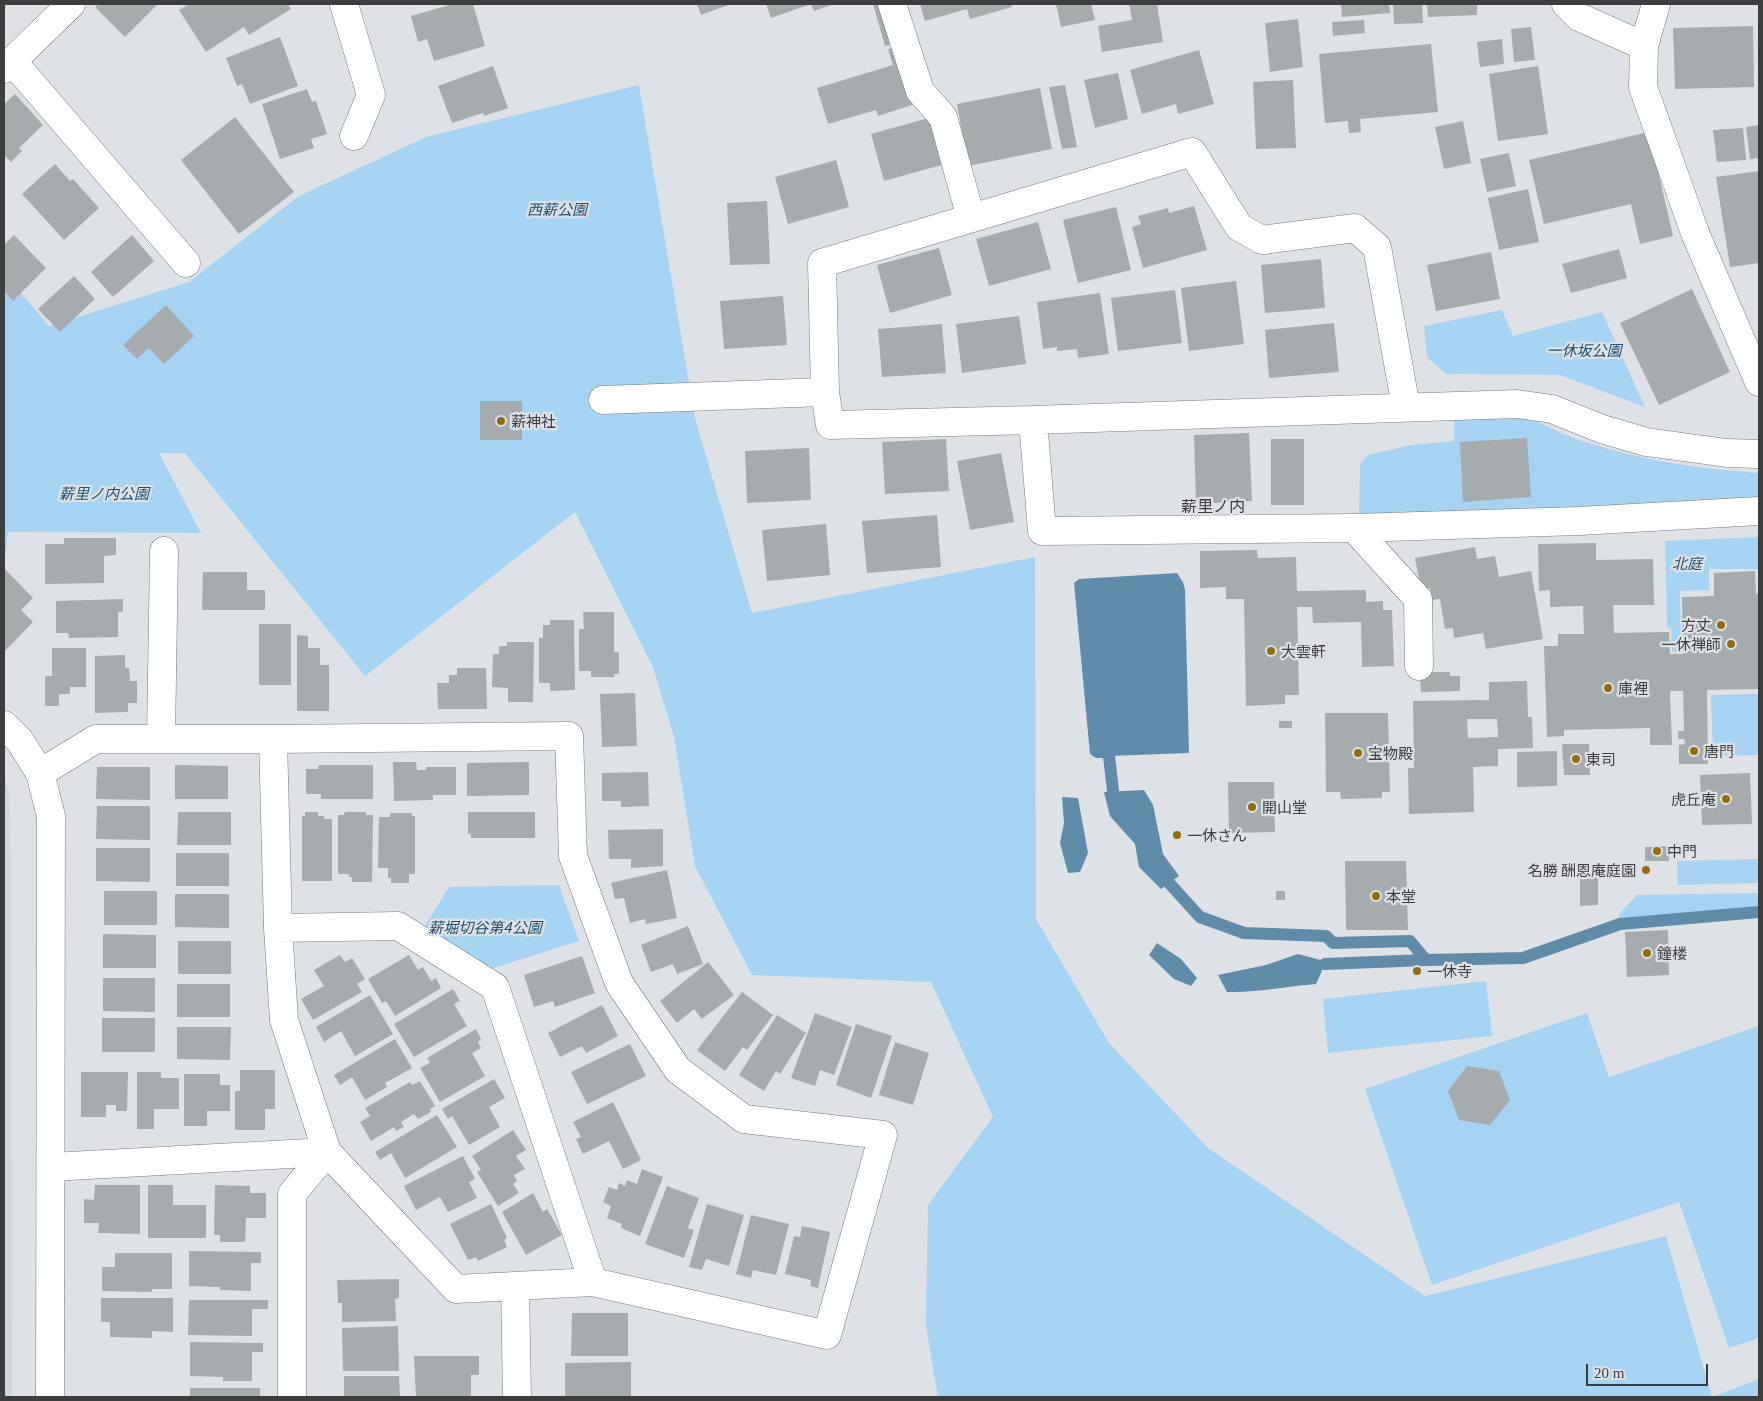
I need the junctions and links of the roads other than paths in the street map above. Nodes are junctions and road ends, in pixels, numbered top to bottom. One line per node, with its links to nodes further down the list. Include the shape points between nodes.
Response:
1 (71, 4): 7 (street)
2 (344, 4): 8 (street, via 371,95)
3 (892, 4): 9 (street, via 920,91 943,117)
4 (1566, 4): 6 (street, via 1579,17)
5 (1656, 4): 6 (street)
6 (1644, 46): 11 (street, via 1643,87 1695,233)
7 (8, 66): 10 (street)
8 (354, 136)
9 (971, 218): 12 (street, via 822,263); 14 (street, via 1192,152 1239,227 1262,240 1355,228 1377,247)
10 (186, 263)
11 (1759, 382)
12 (825, 392): 13 (street); 15 (street, via 830,424)
13 (603, 400)
14 (1406, 408): 15 (street); 16 (street, via 1517,404 1552,409 1646,442)
15 (1033, 420): 18 (street, via 1042,531)
16 (1759, 454)
17 (1759, 511): 18 (street, via 1579,522)
18 (1354, 528): 20 (street, via 1418,599)
19 (164, 552): 22 (street)
20 (1419, 666)
21 (4, 725): 24 (street, via 20,741)
22 (161, 738): 23 (street); 24 (street, via 96,739)
23 (273, 739): 25 (street); 28 (street, via 569,736 573,856 619,983 678,1070 744,1119 883,1134 827,1335)
24 (40, 773): 27 (street, via 51,816)
25 (278, 928): 26 (street, via 284,1020); 28 (street, via 398,926 495,987)
26 (327, 1152): 27 (street); 29 (street, via 456,1290); 31 (street, via 292,1194)
27 (51, 1167): 30 (street)
28 (593, 1282): 29 (street)
29 (515, 1286): 32 (street)
30 (50, 1397)
31 (292, 1397)
32 (517, 1397)

